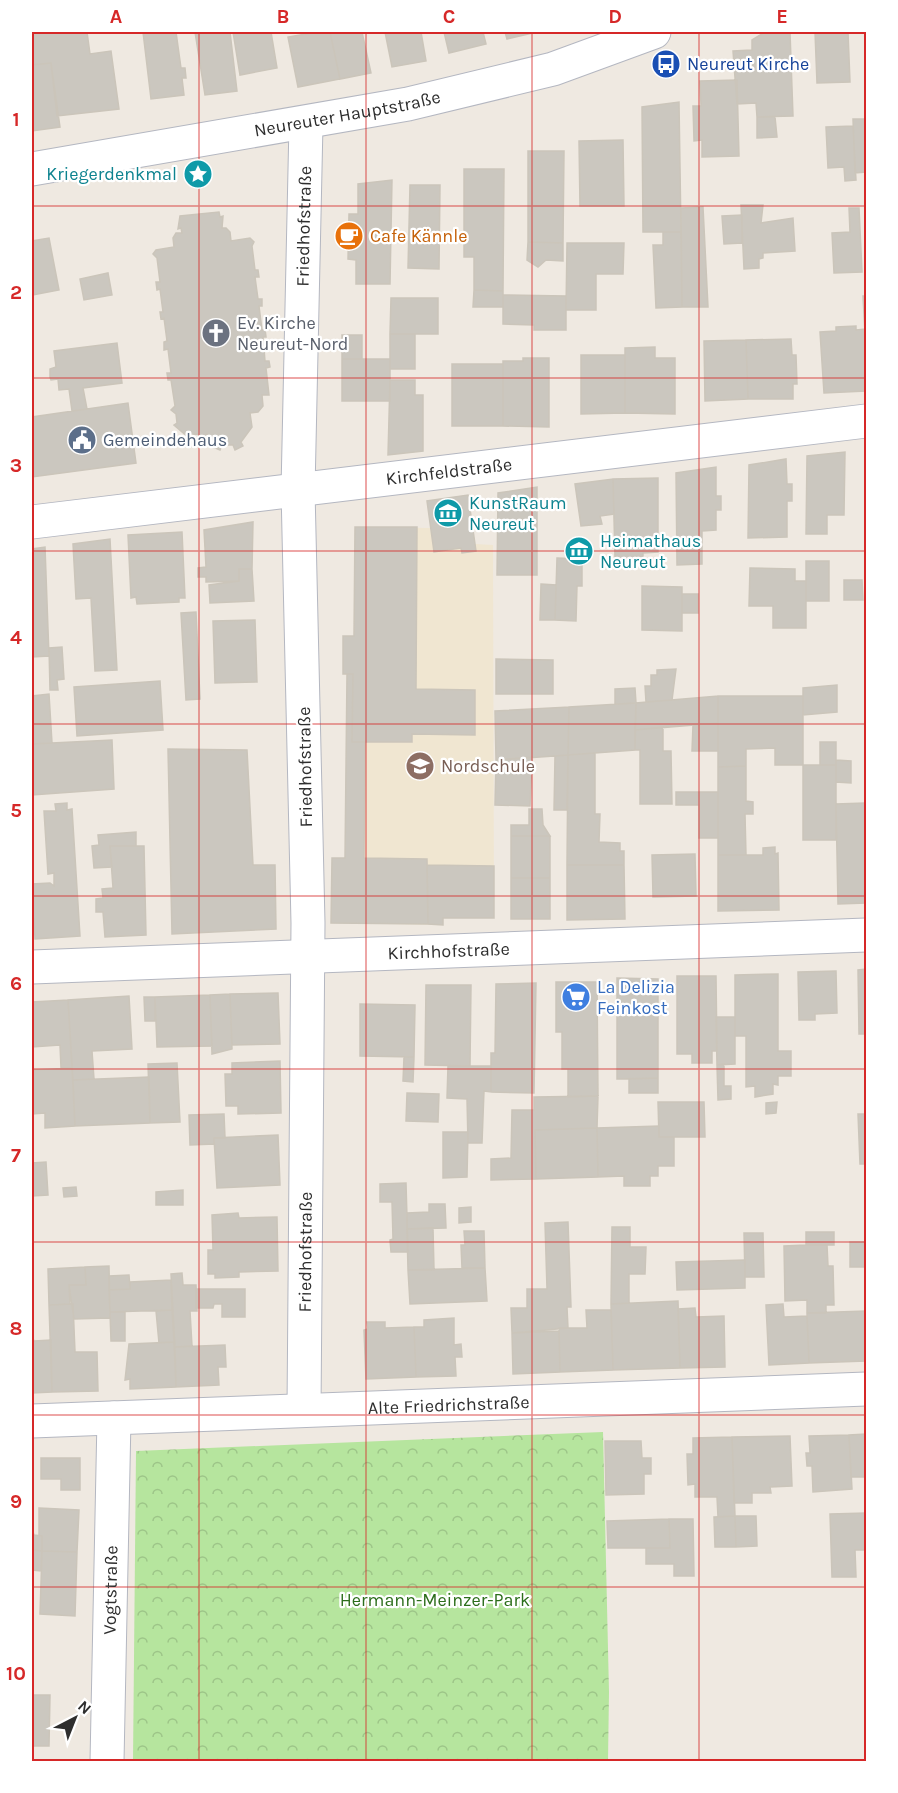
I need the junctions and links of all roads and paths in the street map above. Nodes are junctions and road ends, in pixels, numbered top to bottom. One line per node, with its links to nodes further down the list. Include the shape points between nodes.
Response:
1 (654, 32): 2 (street, Neureuter Hauptstraße, via 553,69)
2 (306, 124): 3 (street, Neureuter Hauptstraße); 5 (street, Friedhofstraße)
3 (32, 170)
4 (867, 421): 5 (street, Kirchfeldstraße)
5 (298, 490): 6 (street, Kirchfeldstraße); 8 (street, Friedhofstraße)
6 (32, 522)
7 (867, 935): 8 (street, Kirchhofstraße)
8 (308, 954): 9 (street, Kirchhofstraße); 11 (street, Friedhofstraße)
9 (32, 967)
10 (867, 1389): 11 (street, Alte Friedrichstraße)
11 (304, 1410): 12 (street, Alte Friedrichstraße)
12 (114, 1418): 13 (street, Alte Friedrichstraße); 14 (street, Vogtstraße)
13 (32, 1421)
14 (107, 1761)

